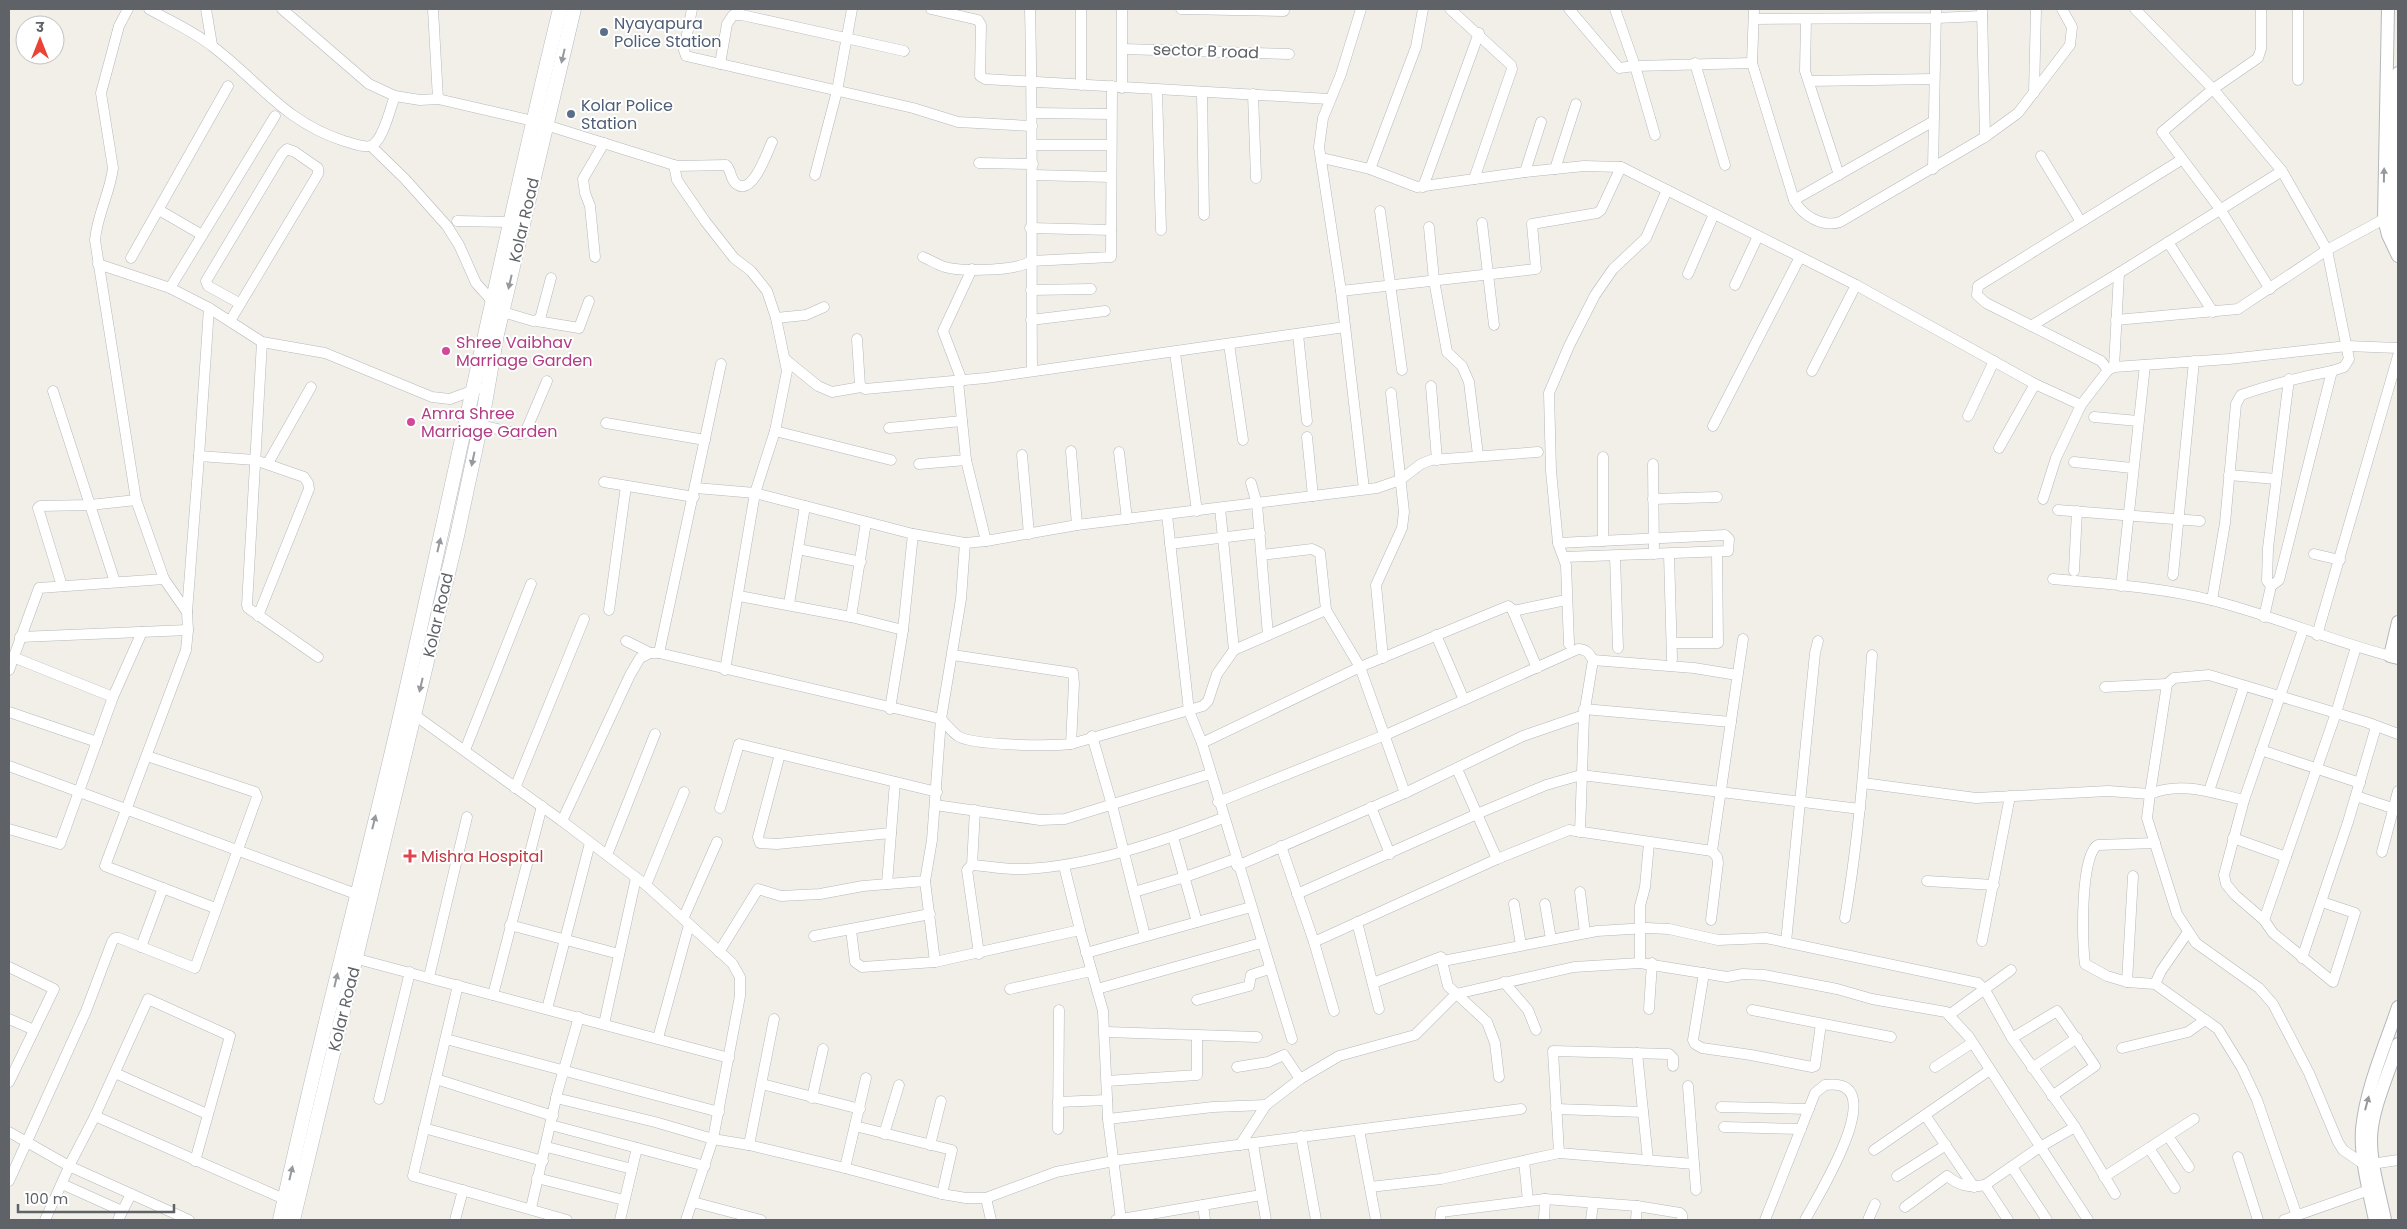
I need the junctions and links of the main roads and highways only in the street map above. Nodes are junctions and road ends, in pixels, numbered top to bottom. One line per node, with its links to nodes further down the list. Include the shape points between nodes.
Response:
1 (569, 9): 2 (main road, Kolar Road)
2 (540, 123): 3 (main road, Kolar Road, one-way to 3, via 481,425); 3 (main road, Kolar Road, one-way to 2, via 509,222)
3 (408, 711): 4 (main road, Kolar Road, one-way to 3, via 356,894); 5 (main road, Kolar Road, via 357,958)
4 (280, 1220)
5 (293, 1220)

